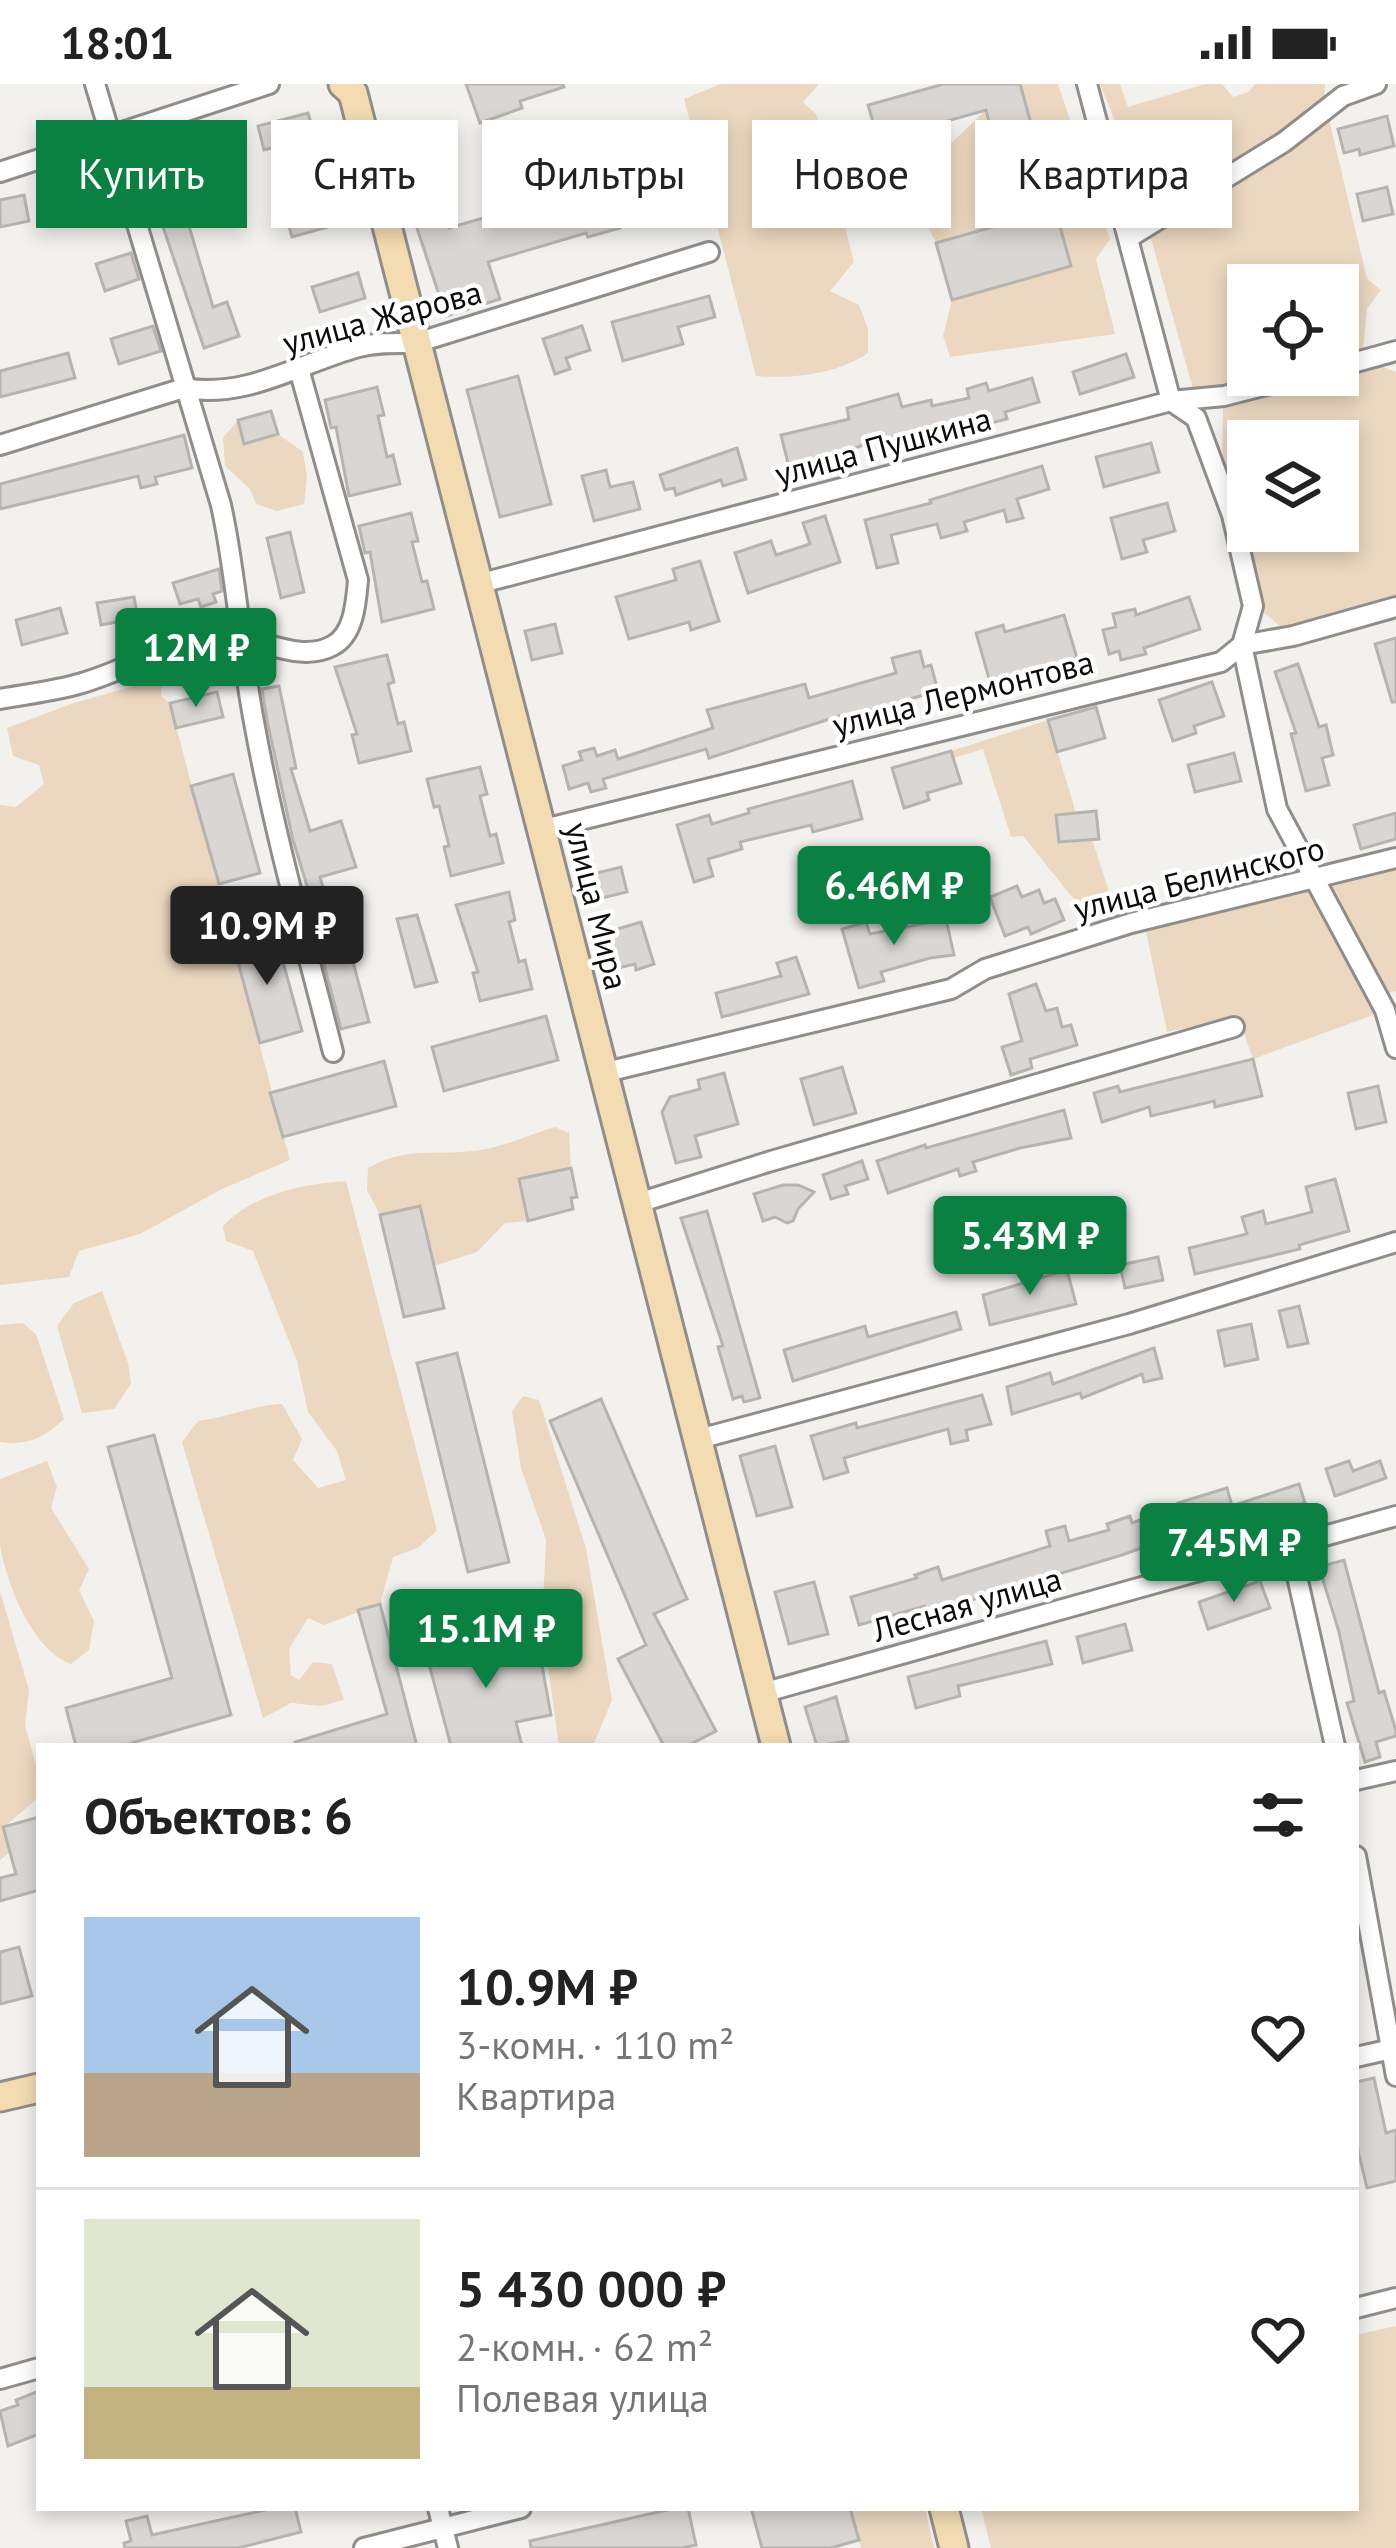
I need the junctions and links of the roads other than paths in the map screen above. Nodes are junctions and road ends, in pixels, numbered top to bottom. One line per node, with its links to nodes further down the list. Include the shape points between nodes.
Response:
1 (95, 84): 6 (street)
2 (269, 84): 7 (street)
3 (1087, 84): 11 (street)
4 (1376, 84): 11 (street, via 1342,96 1284,142)
5 (352, 86): 13 (street, улица Мира)
6 (106, 120)
7 (160, 120)
8 (36, 160): 9 (street)
9 (0, 172)
10 (138, 228): 17 (street)
11 (1130, 237): 19 (street)
12 (709, 252): 13 (street, улица Жарова)
13 (416, 343): 16 (street, улица Жарова, via 358,348); 21 (street, улица Мира)
14 (1396, 351): 15 (street)
15 (1359, 361)
16 (298, 369): 17 (street, улица Жарова, via 240,390); 23 (street, via 358,580 355,607 344,638 305,655)
17 (184, 388): 20 (street, улица Жарова); 23 (street, via 231,550)
18 (1227, 395): 19 (street, улица Пушкина)
19 (1171, 400): 21 (street, улица Пушкина); 24 (street, via 1196,418 1232,515 1253,606)
20 (0, 445)
21 (478, 584): 26 (street, улица Мира)
22 (1396, 607): 24 (street, улица Лермонтова)
23 (240, 637): 25 (street, via 211,637 80,684); 32 (street, via 267,794)
24 (1242, 645): 26 (street, улица Лермонтова, via 1221,662); 28 (street, via 1277,809)
25 (0, 699)
26 (540, 830): 33 (street, улица Мира)
27 (1396, 858): 28 (street, улица Белинского)
28 (1313, 880): 29 (street); 33 (street, улица Белинского, via 1131,923 985,969 951,989)
29 (1390, 1008): 31 (street)
30 (1234, 1027): 34 (street)
31 (1396, 1048)
32 (333, 1052)
33 (602, 1073): 34 (street, улица Мира)
34 (635, 1204): 36 (street, улица Мира)
35 (1396, 1242): 36 (street, via 1129,1324)
36 (695, 1440): 39 (street, улица Мира)
37 (1396, 1516): 38 (street, Лесная улица)
38 (1290, 1545): 39 (street, Лесная улица); 41 (street)
39 (762, 1693): 40 (street, улица Мира)
40 (775, 1743)
41 (1333, 1743)
42 (1396, 1771): 43 (street)
43 (1359, 1779)
44 (1359, 1872): 45 (street)
45 (1393, 2048): 46 (street); 47 (street)
46 (1359, 2056)
47 (1396, 2076)
48 (36, 2089): 49 (street)
49 (0, 2097)
50 (1396, 2298): 51 (street)
51 (1359, 2307)
52 (36, 2369): 53 (street)
53 (0, 2378)
54 (509, 2511): 56 (street)
55 (945, 2511): 58 (street)
56 (443, 2528): 57 (street)
57 (364, 2548)
58 (954, 2548)

